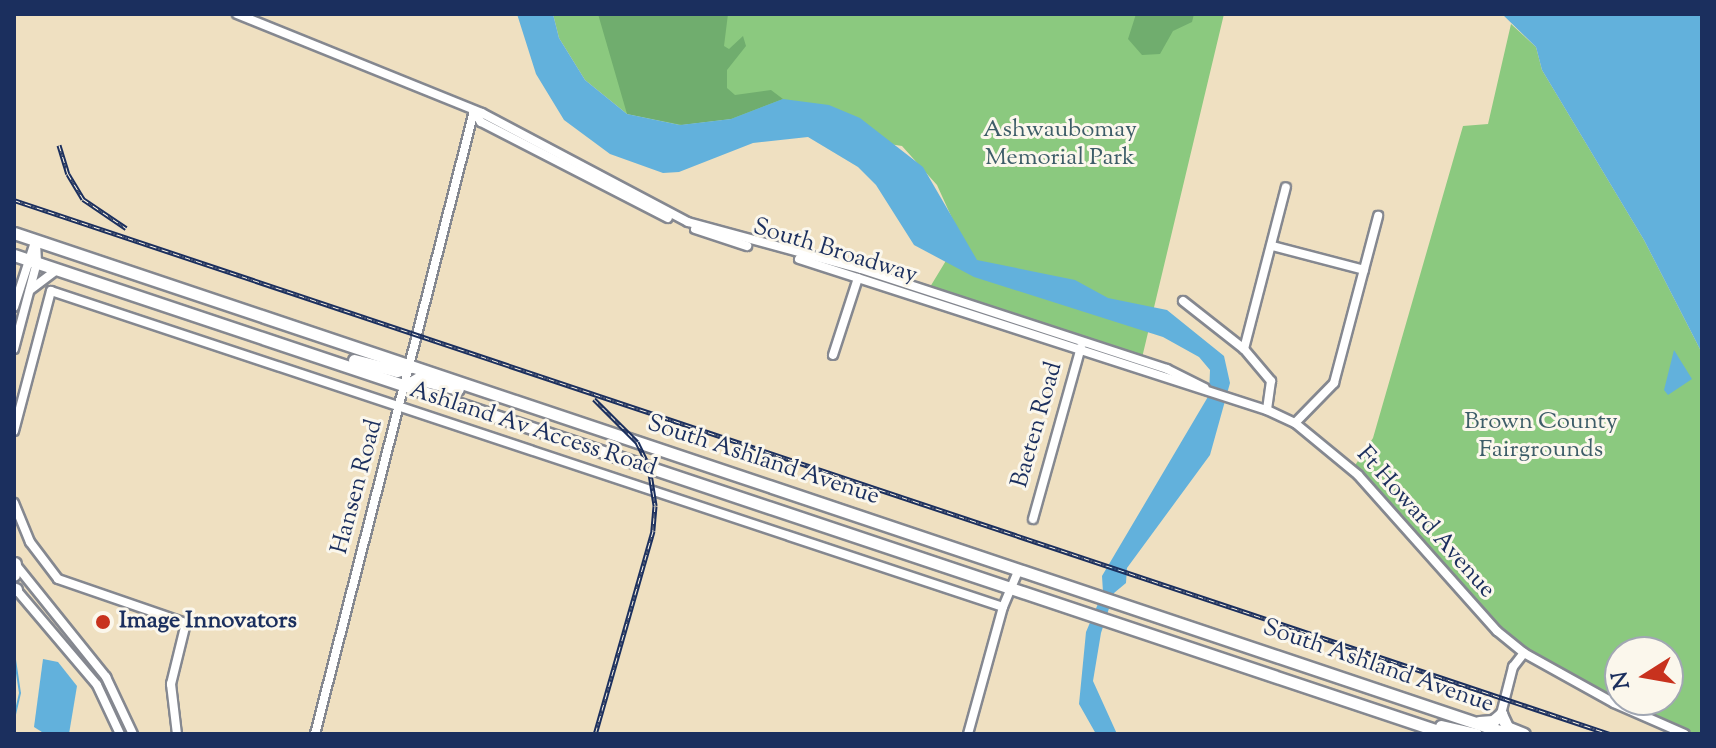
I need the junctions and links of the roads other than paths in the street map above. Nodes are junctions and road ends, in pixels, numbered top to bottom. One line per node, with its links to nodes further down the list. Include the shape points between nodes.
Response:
1 (237, 14): 2 (street, South Broadway)
2 (474, 111): 10 (street, South Broadway, via 688,222); 13 (street, South Broadway, via 481,122 643,207 725,241); 22 (street, Hansen Road)
3 (1286, 187): 7 (street)
4 (1378, 216): 12 (street)
5 (14, 233): 6 (main road, South Ashland Avenue)
6 (36, 241): 9 (street); 22 (main road, South Ashland Avenue)
7 (1272, 246): 12 (street); 20 (street)
8 (14, 255): 9 (main road, South Ashland Avenue)
9 (32, 260): 11 (main road, South Ashland Avenue); 14 (street); 16 (street)
10 (861, 269): 13 (street); 17 (street, South Broadway)
11 (60, 270): 14 (street, via 48,273); 19 (main road, South Ashland Avenue)
12 (1364, 270): 27 (street, via 1334,383)
13 (857, 280): 17 (street, South Broadway); 21 (street)
14 (30, 290): 18 (street)
15 (1183, 301): 20 (street)
16 (14, 307)
17 (1081, 347): 26 (street, South Broadway, via 1188,377); 30 (street, Baeten Road)
18 (14, 349)
19 (298, 349): 22 (main road, via 397,371); 23 (main road, South Ashland Avenue)
20 (1244, 349): 26 (street, via 1274,389)
21 (833, 355)
22 (411, 366): 23 (street, Hansen Road); 24 (main road, South Ashland Avenue)
23 (406, 385): 24 (main road, via 417,379); 25 (street, Hansen Road); 33 (main road, South Ashland Avenue)
24 (496, 395): 32 (main road, South Ashland Avenue)
25 (400, 406): 28 (street, Ashland Av Access Road, via 51,291); 35 (street, Ashland Av Access Road); 43 (street, Hansen Road)
26 (1267, 410): 27 (street, Ft Howard Avenue)
27 (1295, 423): 36 (street, Ft Howard Avenue, via 1358,476 1486,620)
28 (14, 431)
29 (14, 503): 42 (street, via 30,542 58,579 186,623 171,684)
30 (1033, 519)
31 (14, 567): 41 (street, via 106,677)
32 (1019, 569): 33 (street); 38 (main road, South Ashland Avenue)
33 (1010, 587): 35 (street); 37 (main road, South Ashland Avenue)
34 (15, 589): 40 (street, via 97,685)
35 (1003, 607): 44 (street)
36 (1524, 653): 38 (street, via 1513,667); 48 (street, Ft Howard Avenue, via 1614,703)
37 (1417, 724): 39 (main road, South Ashland Avenue); 46 (main road)
38 (1501, 727): 47 (main road, South Ashland Avenue)
39 (1436, 732): 45 (main road, South Ashland Avenue)
40 (120, 734)
41 (133, 734)
42 (177, 734)
43 (315, 734)
44 (968, 734)
45 (1447, 734)
46 (1476, 734)
47 (1524, 734)
48 (1685, 734)

